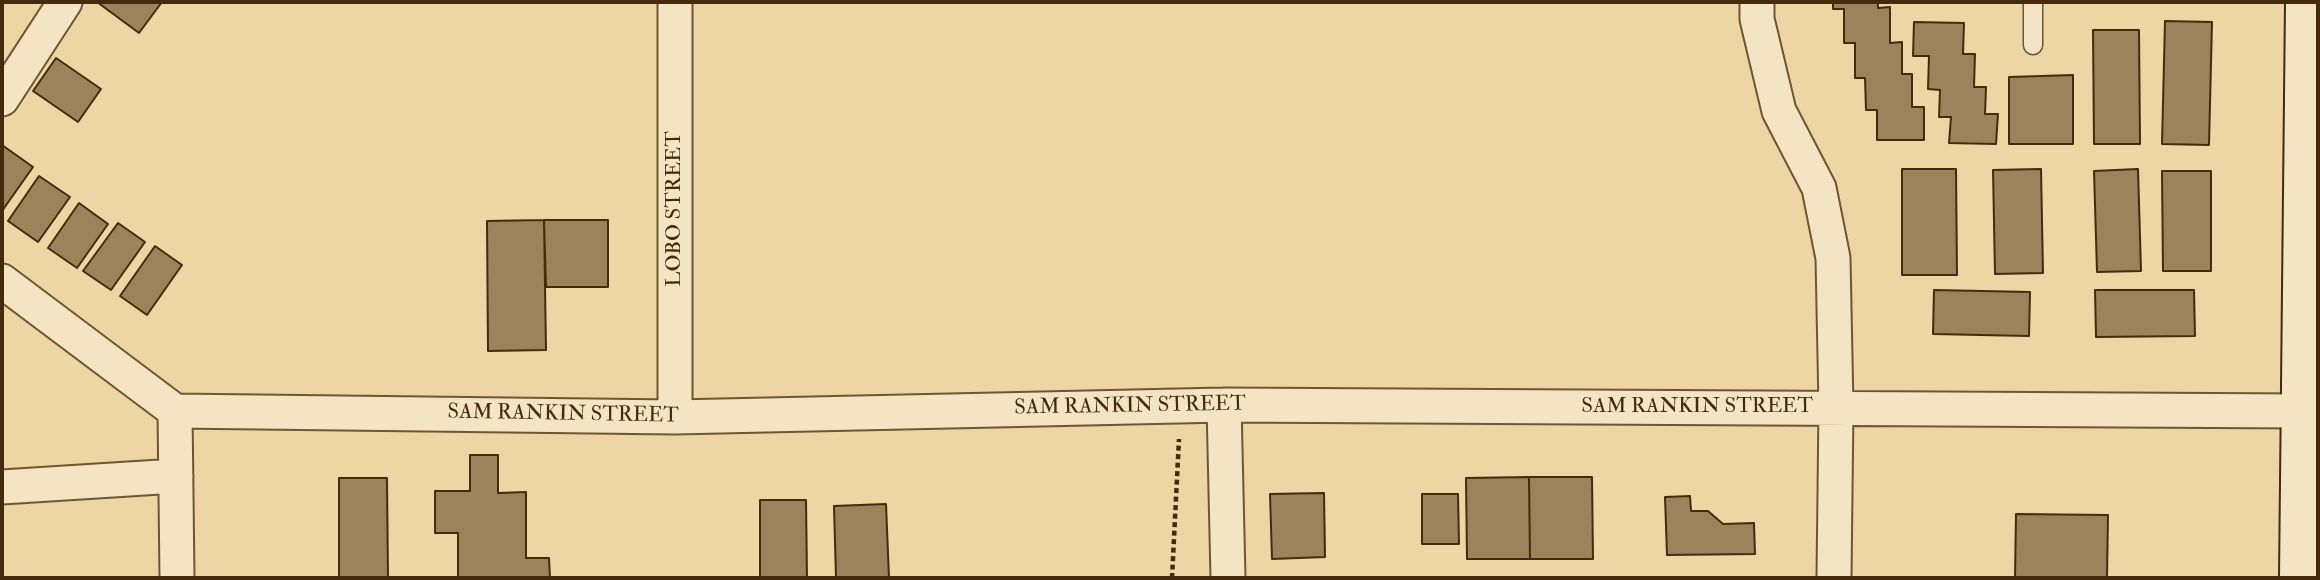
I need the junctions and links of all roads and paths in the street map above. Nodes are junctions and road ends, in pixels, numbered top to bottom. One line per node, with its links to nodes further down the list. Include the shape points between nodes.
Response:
1 (65, 2): 7 (street)
2 (675, 2): 14 (street, LOBO STREET)
3 (1756, 2): 11 (street, via 1779,111 1819,188 1833,258)
4 (2033, 2): 6 (lane)
5 (2305, 2): 13 (main road)
6 (2033, 45)
7 (2, 99)
8 (2, 281): 12 (street)
9 (1181, 405): 10 (street, SAM RANKIN STREET); 14 (street, SAM RANKIN STREET); 18 (path)
10 (1224, 405): 11 (street, SAM RANKIN STREET); 19 (street)
11 (1836, 407): 13 (street, SAM RANKIN STREET); 20 (street)
12 (175, 411): 14 (street, SAM RANKIN STREET); 15 (street)
13 (2302, 411): 21 (main road)
14 (676, 417)
15 (176, 477): 16 (street); 17 (street)
16 (2, 487)
17 (177, 578)
18 (1172, 578)
19 (1228, 578)
20 (1835, 578)
21 (2299, 578)

